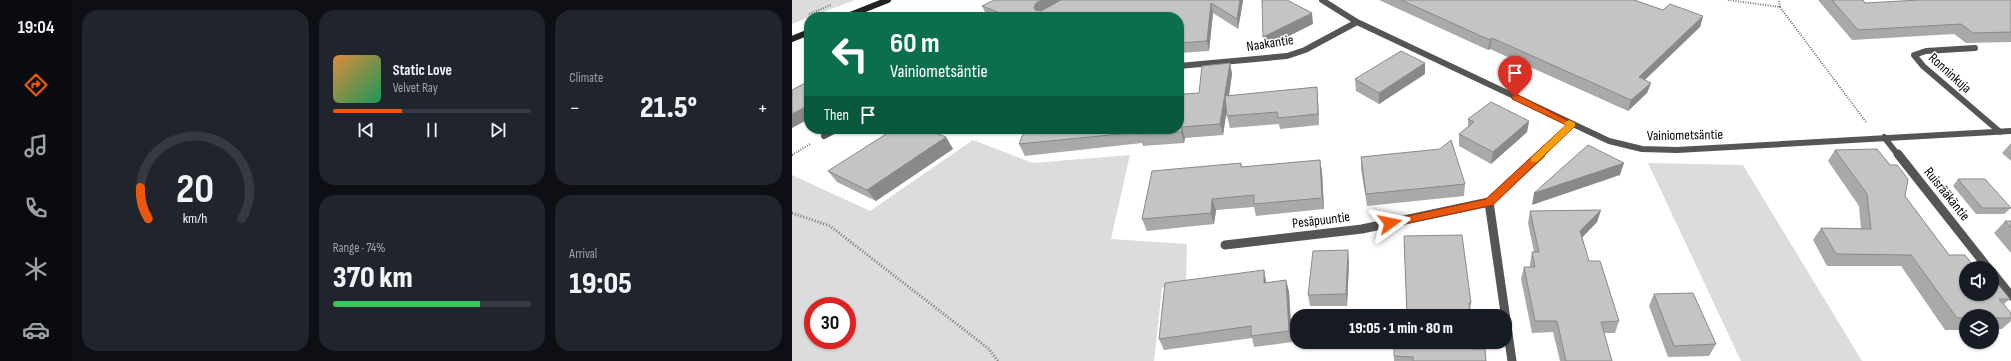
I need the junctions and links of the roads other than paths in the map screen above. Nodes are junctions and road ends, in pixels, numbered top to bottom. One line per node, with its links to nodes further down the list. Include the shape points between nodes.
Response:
1 (888, 0): 3 (main road)
2 (1322, 0): 4 (street, Vainiometsäntie)
3 (858, 12)
4 (1358, 22): 8 (street, Naakantie, via 1305,50 1288,56); 9 (street, Vainiometsäntie)
5 (804, 34): 6 (main road)
6 (792, 39)
7 (1975, 48): 11 (street, Ronninkuja, via 1926,51 1914,55 1922,66)
8 (1184, 66)
9 (1572, 125): 14 (street, Vainiometsäntie, via 1609,141 1642,149 1677,150); 15 (street)
10 (2011, 131): 11 (street, Vainiometsäntie)
11 (2000, 132): 14 (street, Vainiometsäntie)
12 (828, 134): 13 (street)
13 (824, 136)
14 (1884, 137): 17 (street, Ruisrääkäntie)
15 (1489, 202): 16 (street, Pesäpuuntie, via 1362,229); 20 (street)
16 (1225, 245)
17 (1982, 261)
18 (1999, 281): 19 (street)
19 (2011, 296)
20 (1512, 361)

